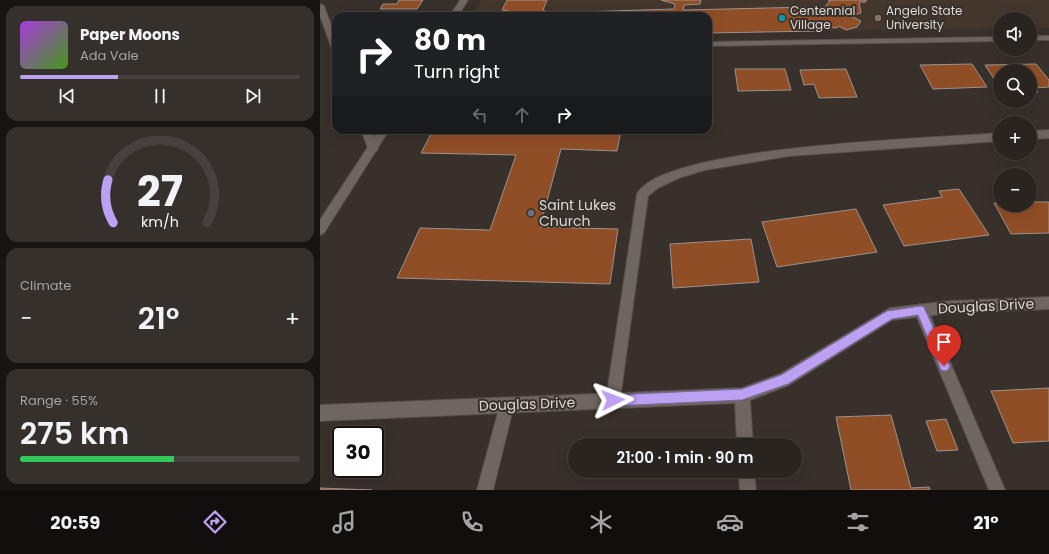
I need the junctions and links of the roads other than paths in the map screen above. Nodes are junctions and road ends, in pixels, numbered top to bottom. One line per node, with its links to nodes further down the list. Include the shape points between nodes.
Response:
1 (464, 0): 3 (street)
2 (320, 6): 4 (street)
3 (456, 12)
4 (332, 38)
5 (993, 38): 8 (street)
6 (1037, 38): 7 (street)
7 (1049, 38)
8 (712, 44)
9 (368, 134): 14 (street)
10 (382, 134): 14 (street)
11 (1049, 134): 12 (street)
12 (1037, 135)
13 (993, 137): 19 (street, via 789,152 705,166 675,175 654,185 643,194)
14 (373, 148): 15 (street)
15 (320, 230)
16 (1049, 302): 17 (street, Douglas Drive)
17 (921, 310): 18 (street, Douglas Drive, via 890,314 784,380); 26 (street)
18 (742, 395): 19 (street, Douglas Drive); 22 (street)
19 (613, 400): 20 (street, Douglas Drive)
20 (507, 405): 21 (street, Douglas Drive); 24 (street)
21 (320, 413)
22 (745, 438)
23 (747, 478): 25 (street)
24 (485, 490)
25 (748, 490)
26 (998, 490)

